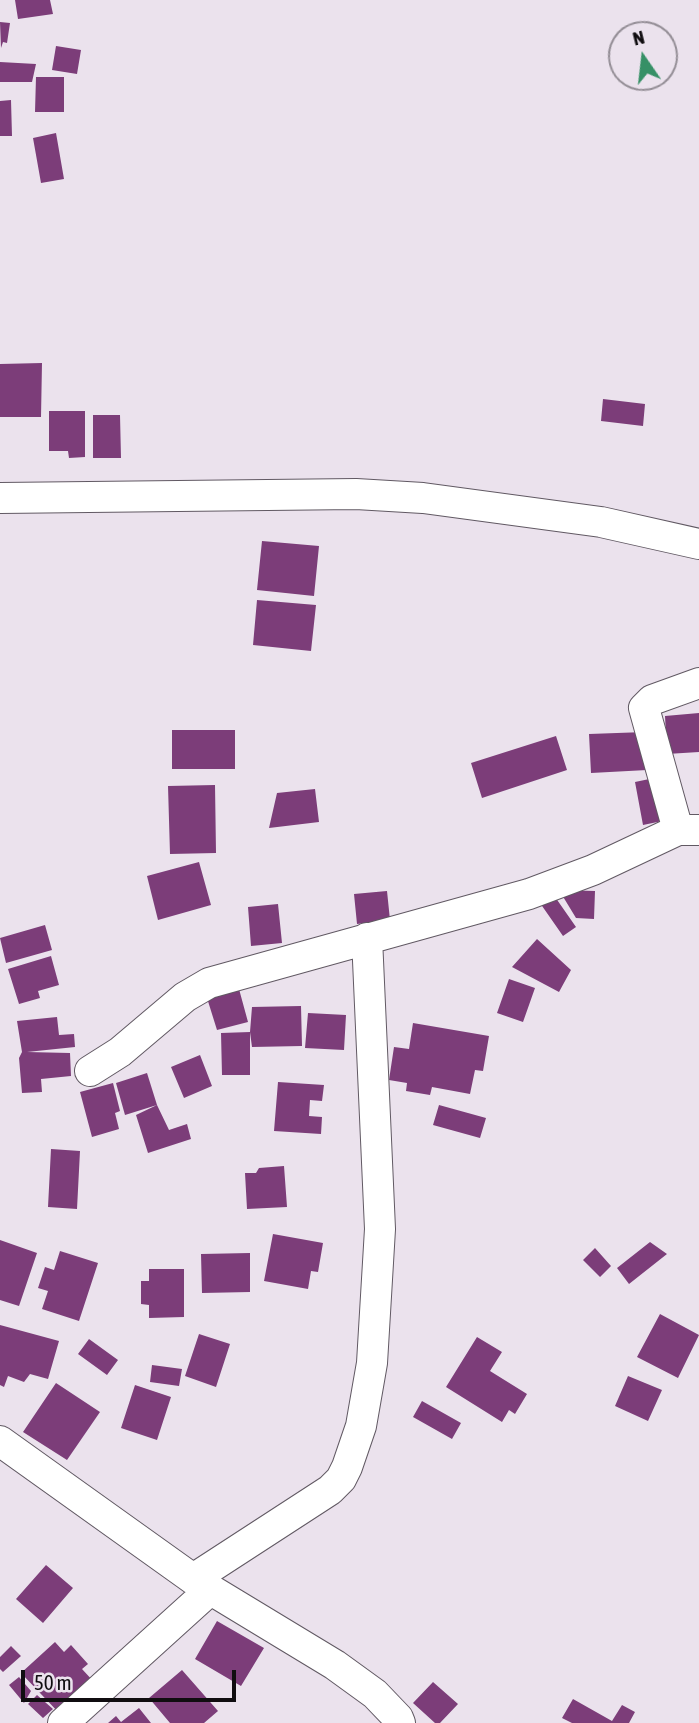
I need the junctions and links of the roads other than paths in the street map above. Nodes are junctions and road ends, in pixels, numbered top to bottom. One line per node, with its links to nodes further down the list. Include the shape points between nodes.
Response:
1 (0, 498): 2 (street, via 356,494 424,498 601,522)
2 (699, 544)
3 (699, 683): 4 (street, via 652,700 644,708)
4 (688, 830): 5 (street, via 557,885)
5 (367, 938): 6 (street, via 209,983); 8 (street, via 380,1230 372,1363 361,1426 347,1468 330,1490)
6 (90, 1072)
7 (0, 1441): 8 (street)
8 (201, 1585): 9 (street); 10 (street, via 335,1665 375,1694)
9 (63, 1723)
10 (400, 1723)

